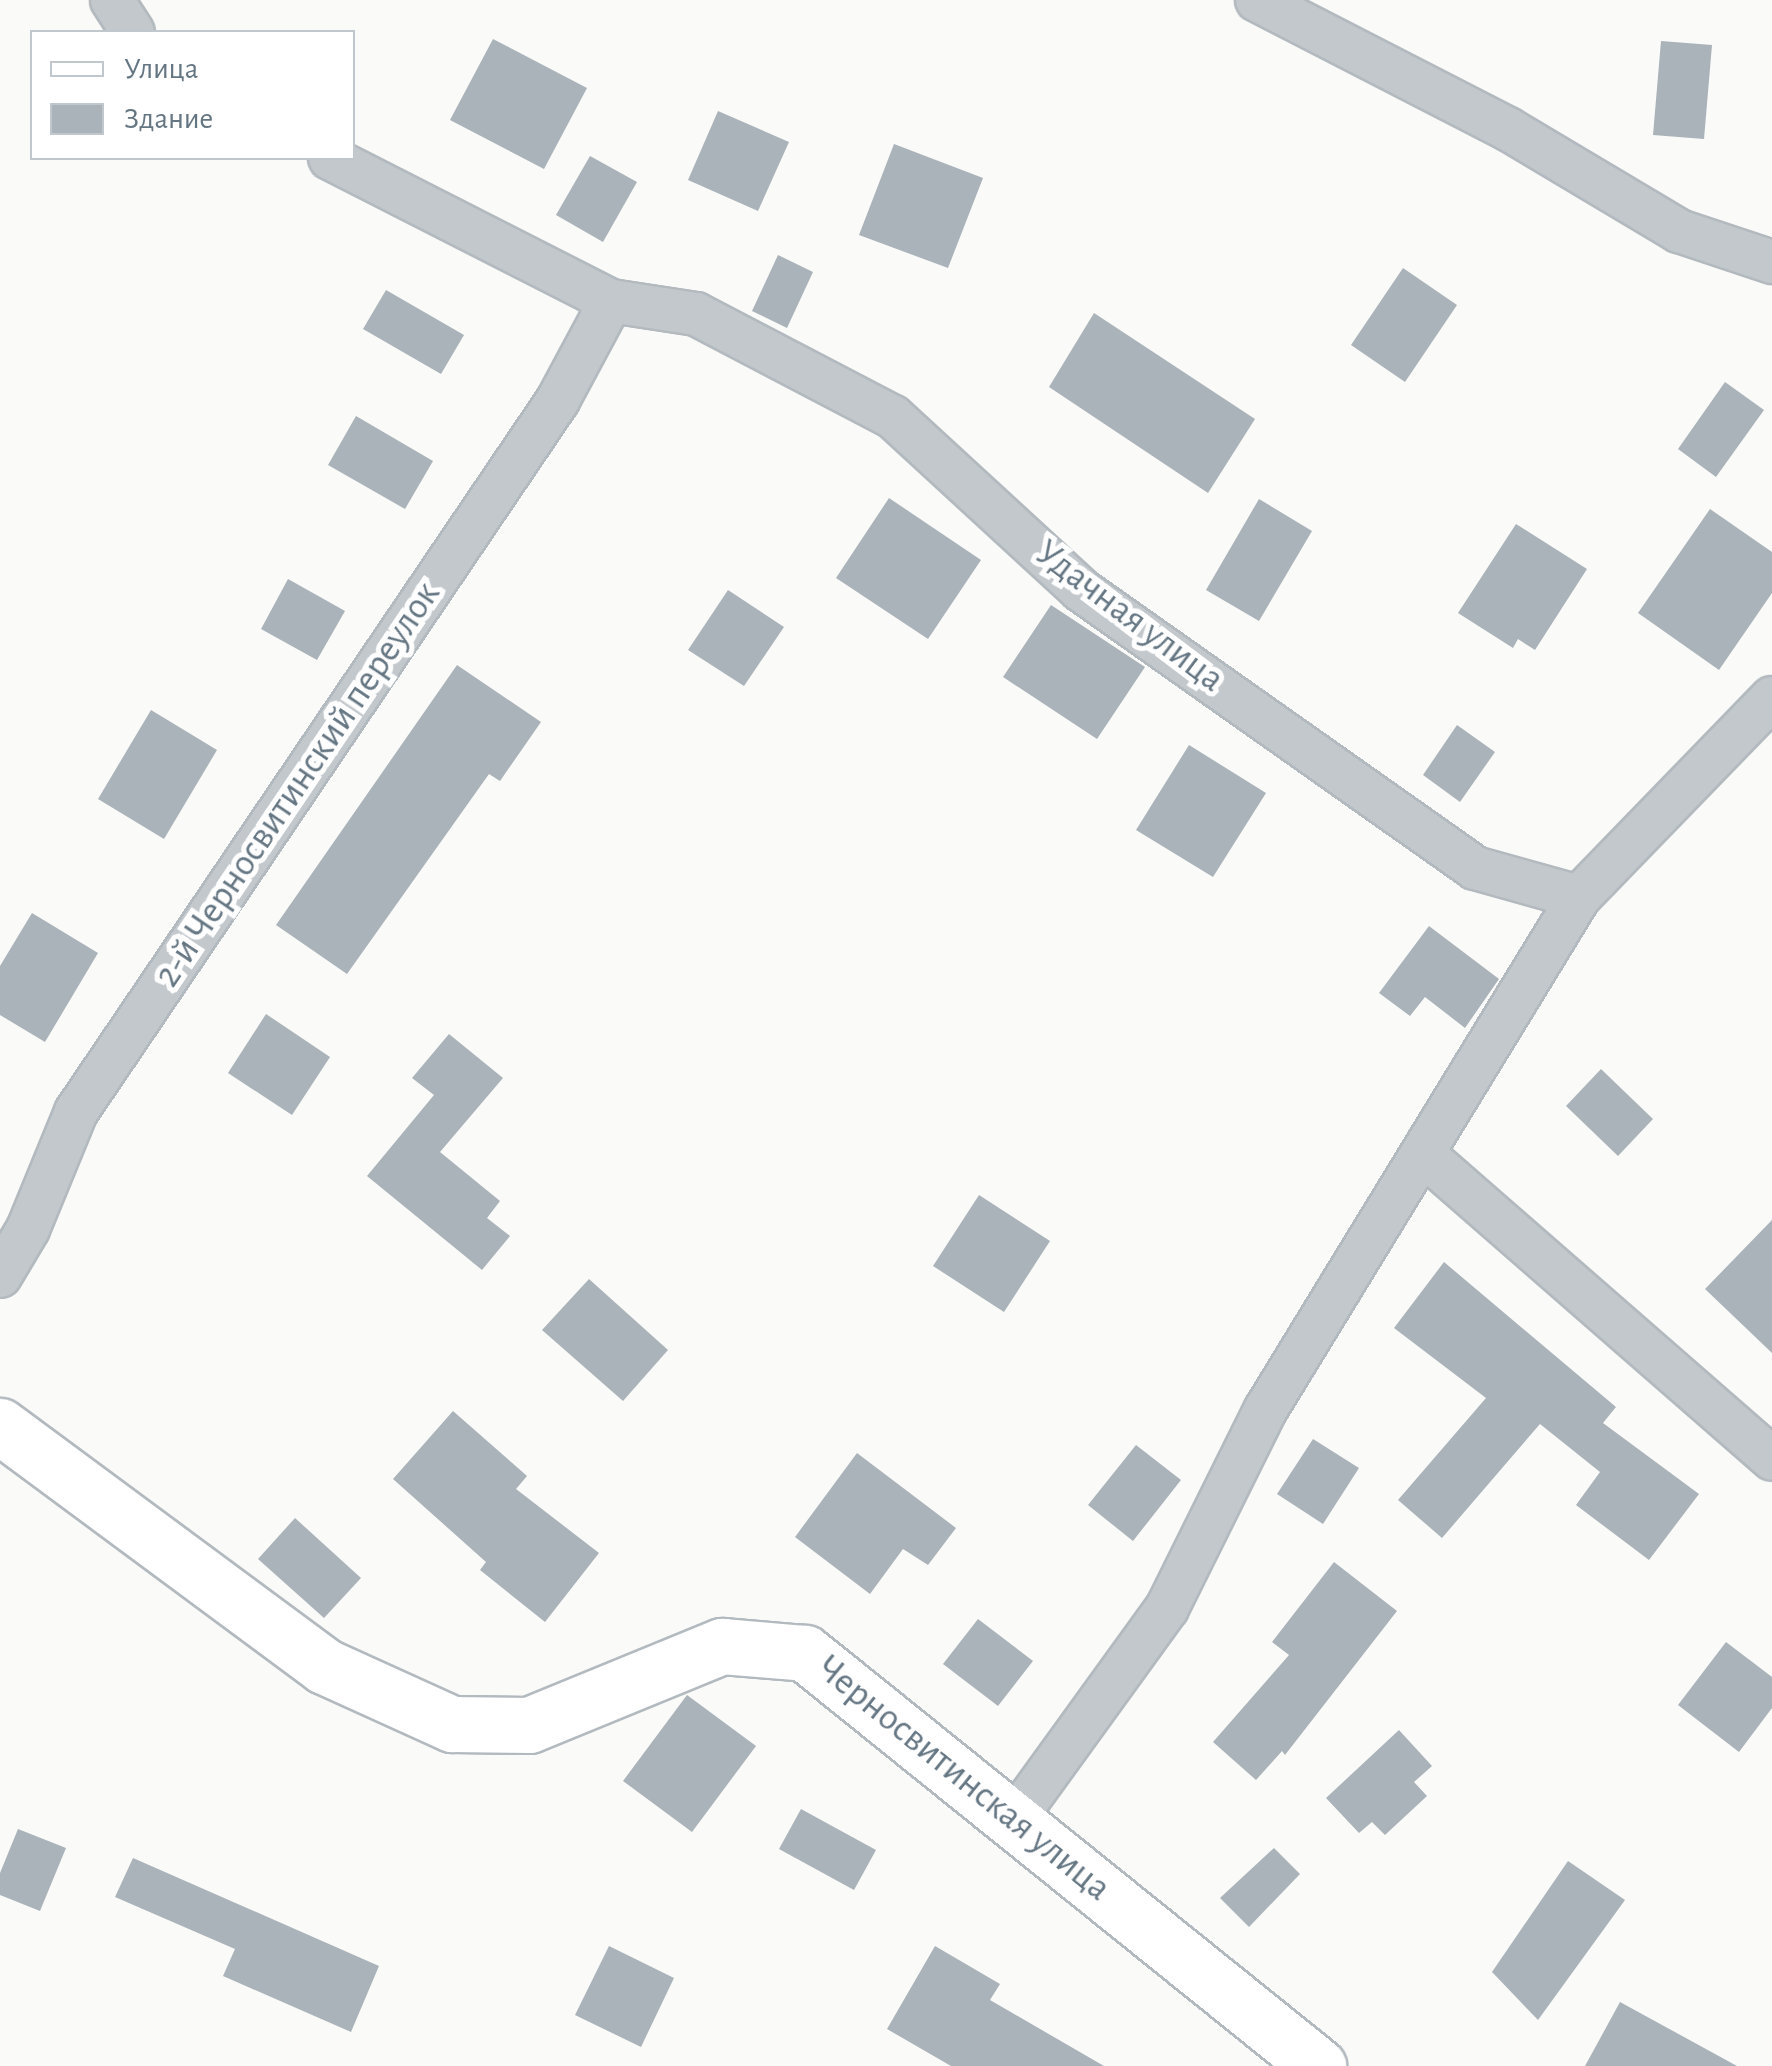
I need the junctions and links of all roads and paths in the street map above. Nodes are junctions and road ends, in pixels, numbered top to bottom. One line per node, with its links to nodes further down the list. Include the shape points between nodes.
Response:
1 (112, 0): 3 (street)
2 (1257, 0): 5 (street, via 1508,129 1679,231)
3 (132, 30)
4 (334, 160): 6 (street, Удачная улица)
5 (1772, 262)
6 (611, 301): 8 (street, Удачная улица, via 696,314 893,417 1081,590 1348,781 1475,868); 10 (street, 2-й Черносвитинский переулок, via 558,400 76,1112 28,1229)
7 (1772, 698): 8 (street)
8 (1579, 897): 9 (street)
9 (1424, 1155): 12 (street); 13 (street, via 1266,1409 1167,1608)
10 (0, 1276)
11 (0, 1426): 13 (street, Черносвитинская улица, via 260,1620 377,1695 452,1724 528,1726 722,1646 805,1653)
12 (1772, 1459)
13 (1016, 1818): 14 (street, Черносвитинская улица)
14 (1318, 2066)

